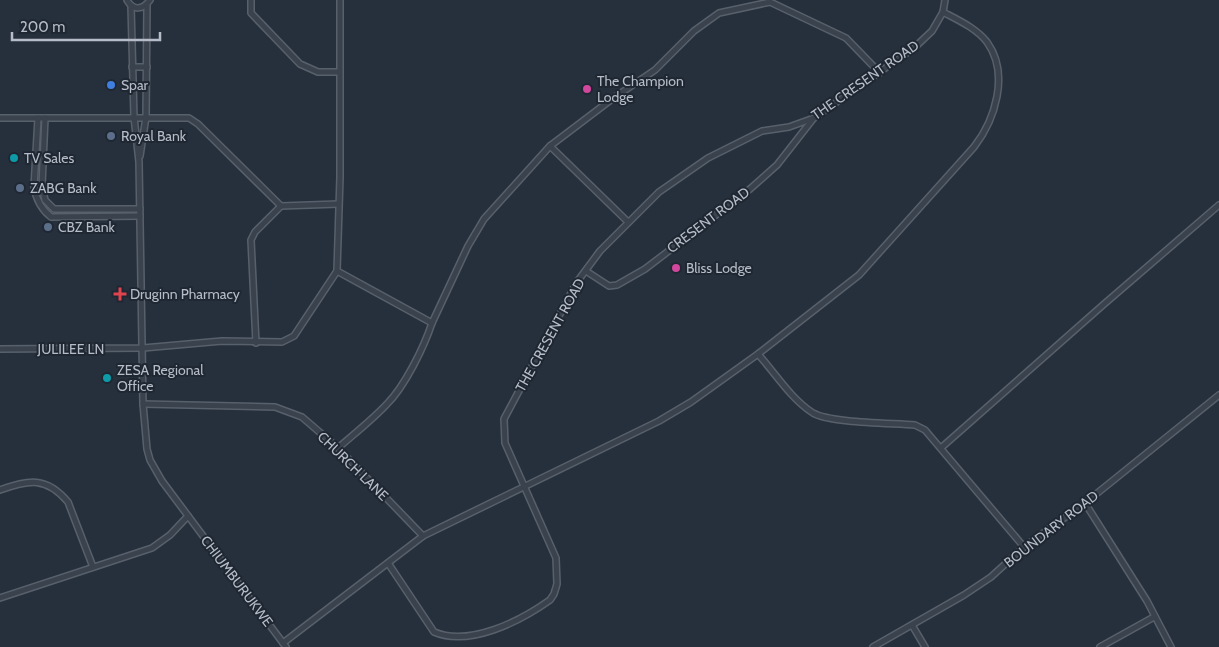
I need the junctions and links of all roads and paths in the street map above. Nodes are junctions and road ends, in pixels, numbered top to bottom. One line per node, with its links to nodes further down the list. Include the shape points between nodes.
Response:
1 (127, 0): 6 (street)
2 (251, 0): 10 (street, via 251,13 300,64 318,72)
3 (340, 0): 10 (street)
4 (945, 0): 7 (street, THE CRESENT ROAD)
5 (148, 2): 6 (street, via 142,8); 9 (street)
6 (131, 6): 8 (street)
7 (943, 12): 11 (street, THE CRESENT ROAD, via 926,36); 36 (street, via 979,33 988,43 994,58 998,74 997,95 987,130 859,275)
8 (132, 67): 9 (street); 13 (street)
9 (147, 67): 12 (street)
10 (339, 72): 22 (street)
11 (880, 73): 17 (street, THE CRESENT ROAD); 18 (street, via 846,38 791,10 770,2 734,8 719,13 694,31 655,70)
12 (146, 116): 13 (street); 19 (street); 23 (street, via 194,120)
13 (134, 117): 16 (street); 19 (street)
14 (0, 118): 15 (street)
15 (38, 118): 16 (street); 20 (street)
16 (45, 118): 21 (street)
17 (814, 118): 29 (street, THE CRESENT ROAD, via 789,127 762,131 708,158 659,192); 31 (street, CRESENT ROAD, via 777,165 645,269 610,286)
18 (550, 146): 29 (street); 32 (street, via 484,219)
19 (139, 162): 26 (street, CHIUMBURUKWE)
20 (35, 164): 21 (street); 28 (street, via 34,187 41,207 51,217)
21 (43, 165): 25 (street, via 45,200 54,209)
22 (338, 204): 23 (street); 30 (street)
23 (281, 206): 33 (street, via 251,240)
24 (1219, 206): 39 (street)
25 (70, 209): 26 (street); 28 (street)
26 (140, 209): 27 (street, CHIUMBURUKWE)
27 (140, 216): 28 (street); 34 (street, CHIUMBURUKWE)
28 (70, 217)
29 (628, 222): 31 (street, THE CRESENT ROAD)
30 (337, 271): 32 (street); 33 (street, JULILEE LN, via 294,336 282,342)
31 (586, 271): 41 (street, THE CRESENT ROAD, via 565,302 504,420 505,443)
32 (432, 323): 40 (street, via 428,336 389,403)
33 (256, 343): 34 (street, JULILEE LN, via 222,341)
34 (142, 348): 35 (street, JULILEE LN); 38 (street, CHIUMBURUKWE)
35 (0, 349)
36 (758, 354): 39 (street, via 800,403 814,414 915,425); 41 (street, via 659,422)
37 (1219, 395): 43 (street, BOUNDARY ROAD)
38 (143, 404): 40 (street, CHURCH LANE, via 275,407 302,417); 44 (street, CHIUMBURUKWE, via 150,460)
39 (942, 447): 46 (street)
40 (338, 448): 45 (street, CHURCH LANE)
41 (526, 486): 45 (street); 52 (street, THE CRESENT ROAD, via 556,558 557,584 550,600)
42 (0, 490): 48 (street, via 34,480 62,494)
43 (1085, 503): 46 (street, BOUNDARY ROAD); 50 (street)
44 (188, 516): 48 (street, via 152,548); 54 (street, CHIUMBURUKWE)
45 (423, 536): 47 (street)
46 (1024, 547): 51 (street, BOUNDARY ROAD, via 991,577)
47 (388, 563): 53 (street, via 434,632); 54 (street)
48 (93, 567): 49 (street)
49 (0, 598)
50 (1154, 617): 57 (street); 58 (street)
51 (912, 625): 55 (street, BOUNDARY ROAD); 56 (street)
52 (494, 637)
53 (447, 643)
54 (285, 645)
55 (873, 647)
56 (925, 647)
57 (1100, 647)
58 (1171, 647)

